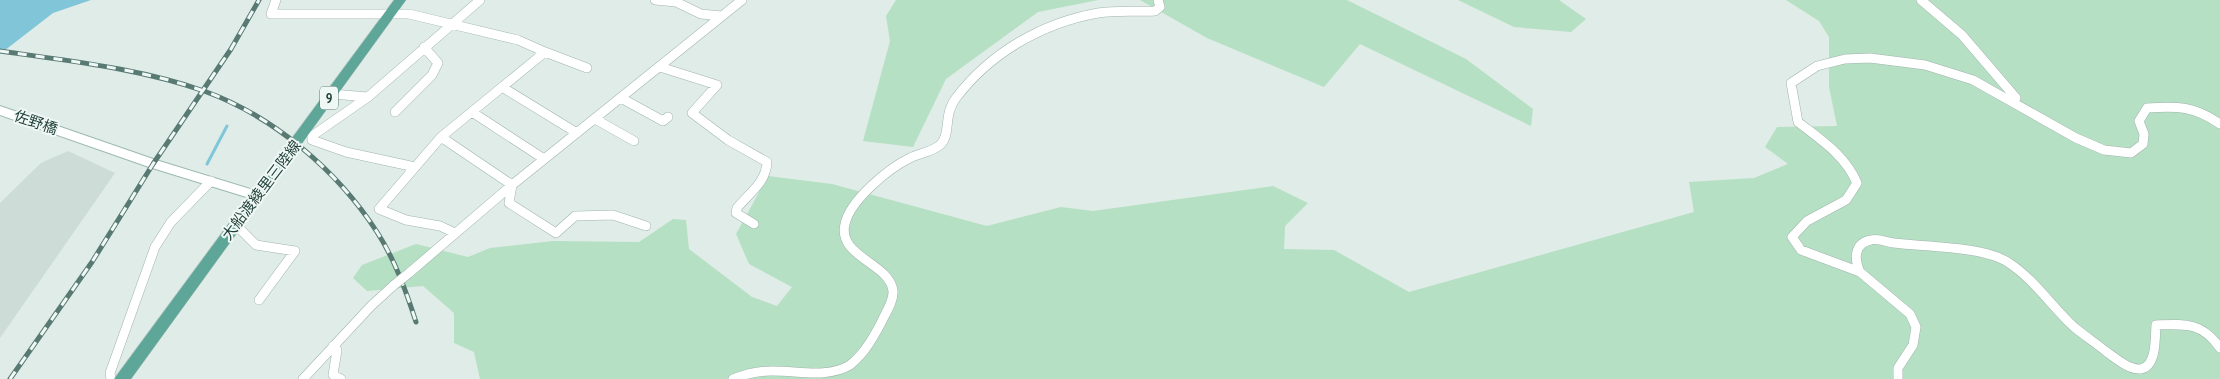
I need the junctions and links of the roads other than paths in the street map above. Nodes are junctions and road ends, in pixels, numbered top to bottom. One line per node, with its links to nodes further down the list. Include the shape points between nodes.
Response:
1 (276, 0): 10 (street, via 271,14)
2 (400, 0): 10 (main road, 大船渡綾里三陸線 / 9)
3 (480, 0): 12 (street)
4 (655, 0): 11 (street, via 676,2 701,14)
5 (742, 0): 9 (street)
6 (749, 0): 9 (street)
7 (1158, 0): 48 (street, via 1160,7 1155,12 1124,10 1098,13 1014,43 966,85 949,109 943,143 895,166 865,194 846,218 844,234 863,259 886,276 893,286 893,293 877,332 864,351 847,366 828,376 771,370)
8 (1921, 0): 21 (street, via 1962,35)
9 (731, 8): 11 (street)
10 (389, 14): 12 (street, via 409,14); 18 (main road, 大船渡綾里三陸線 / 9)
11 (722, 16): 15 (street)
12 (453, 26): 13 (street); 14 (street, via 518,40)
13 (424, 47): 19 (street); 23 (street, via 438,63 432,75)
14 (545, 52): 16 (street); 17 (street)
15 (660, 67): 20 (street); 37 (street, via 718,85 692,113 728,140 767,162 765,178 736,213)
16 (587, 68)
17 (502, 87): 24 (street); 28 (street)
18 (332, 94): 19 (street); 35 (main road, 大船渡綾里三陸線 / 9)
19 (368, 97): 32 (street, via 312,136 312,140 346,152)
20 (621, 98): 25 (street, via 663,121); 26 (street)
21 (2016, 98)
22 (0, 110): 33 (street, 佐野橋)
23 (395, 112)
24 (472, 112): 29 (street); 31 (street)
25 (668, 117)
26 (595, 119): 28 (street); 30 (street)
27 (2220, 124): 40 (street, via 2202,111 2186,106 2147,108 2138,121 2144,134 2143,144 2131,153 2104,150 2076,138 1973,80 1943,70 1870,58 1845,59 1817,66 1791,83 1798,122 1840,155 1857,183 1846,200 1807,221 1792,237 1801,250)
28 (577, 133): 31 (street)
29 (441, 137): 32 (street); 34 (street)
30 (634, 141)
31 (544, 159): 34 (street)
32 (415, 167): 39 (street, via 379,209)
33 (211, 181): 35 (street, 佐野橋); 44 (street, via 171,222 155,247 110,373)
34 (512, 185): 38 (street, via 509,203 556,233 575,216 613,215); 39 (street)
35 (256, 195): 36 (main road, 大船渡綾里三陸線 / 9)
36 (235, 224): 41 (street, via 256,246 295,251); 45 (main road, 大船渡綾里三陸線 / 9)
37 (754, 224)
38 (646, 226)
39 (455, 233): 42 (street, bridge, via 394,285)
40 (1860, 272): 43 (street, via 1856,263 1857,250 1864,241 1875,238 1994,256 2020,271 2074,327 2123,364 2140,369 2152,360 2156,325 2190,323 2210,334); 49 (street, via 1910,314 1916,327 1913,345 1898,368)
41 (259, 300)
42 (333, 346): 46 (street); 47 (street, via 337,350 333,375)
43 (2220, 348)
44 (111, 379)
45 (122, 379)
46 (303, 379)
47 (341, 379)
48 (733, 379)
49 (1898, 379)

